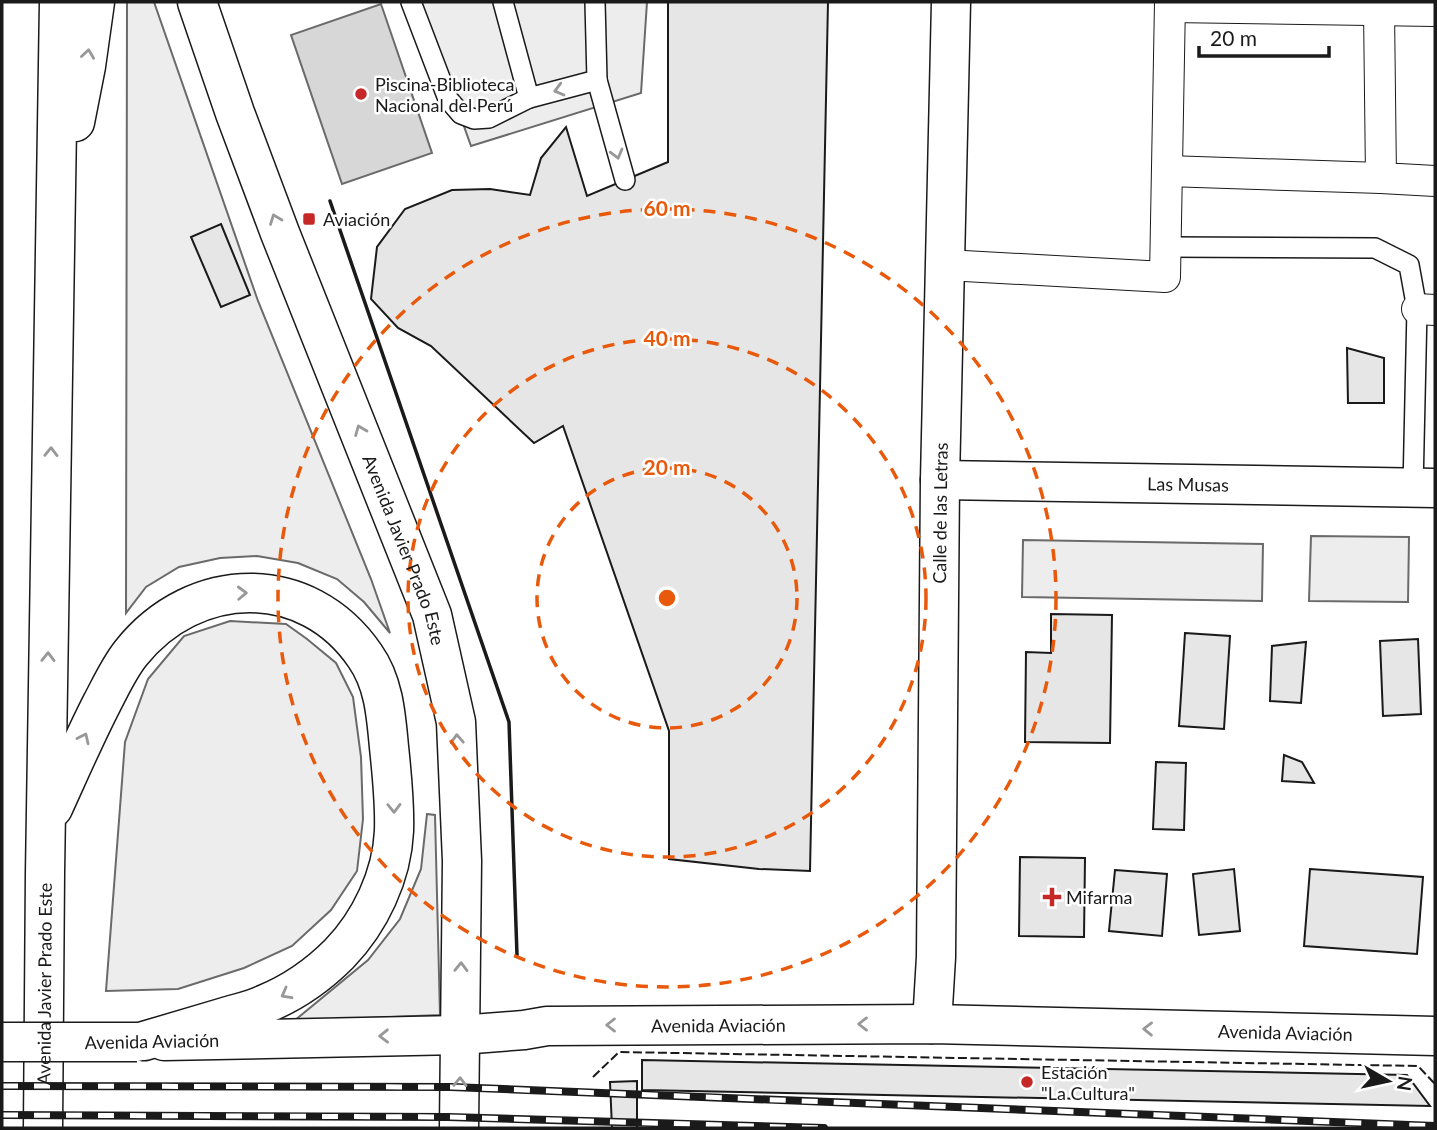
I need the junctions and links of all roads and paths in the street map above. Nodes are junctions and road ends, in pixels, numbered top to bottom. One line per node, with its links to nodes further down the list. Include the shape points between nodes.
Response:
1 (59, 2): 17 (main road, Avenida Javier Prado Este)
2 (95, 2): 17 (main road, one-way to 2)
3 (197, 2): 25 (main road, Avenida Javier Prado Este, one-way to 3, via 462,861 456,722 432,615 280,233)
4 (411, 2): 12 (lane, via 448,99 461,114 489,118)
5 (503, 2): 12 (lane)
6 (595, 2): 11 (lane)
7 (951, 2): 19 (main road, Calle de las Letras)
8 (1170, 4): 9 (street); 13 (street)
9 (1379, 10): 10 (street); 14 (street)
10 (1435, 11)
11 (597, 80): 12 (lane, one-way to 12); 15 (lane, one-way to 15)
12 (529, 98)
13 (1167, 171): 14 (street); 18 (street)
14 (1381, 178): 16 (street)
15 (625, 180)
16 (1435, 181)
17 (55, 216): 23 (main road, Avenida Javier Prado Este, one-way to 17)
18 (1166, 247): 19 (street, via 1164,289); 20 (lane, via 1375,248 1409,265)
19 (946, 265): 21 (main road, Calle de las Letras)
20 (1426, 310): 22 (lane)
21 (940, 480): 22 (main road, Las Musas); 24 (main road, Calle de las Letras)
22 (1424, 488)
23 (46, 823): 27 (main road, one-way to 27, via 88,730 132,652 165,621 205,600 257,593 309,607 351,638 379,682 386,708 394,834 380,892 367,918 338,955 293,990 264,1005); 29 (main road, Avenida Javier Prado Este)
24 (932, 1024): 25 (main road, Avenida Aviación, one-way to 25, via 547,1026); 26 (main road, Avenida Aviación, one-way to 24)
25 (460, 1035): 27 (main road, Avenida Aviación, one-way to 27); 30 (main road, Avenida Javier Prado Este, one-way to 25)
26 (1435, 1036)
27 (141, 1041): 28 (main road, Avenida Aviación, bridge)
28 (2, 1042)
29 (43, 1128)
30 (459, 1128)

